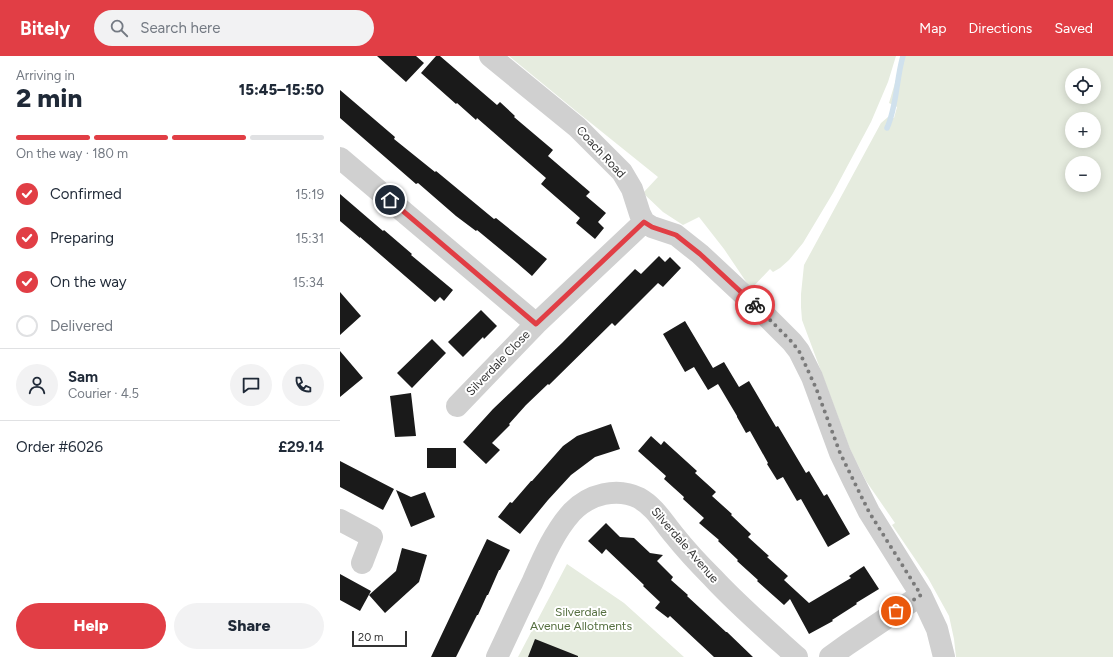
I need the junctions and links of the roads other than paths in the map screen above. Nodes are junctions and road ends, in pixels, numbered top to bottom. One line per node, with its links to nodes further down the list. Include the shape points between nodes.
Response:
1 (490, 56): 3 (street, Coach Road, via 577,127 622,172 632,189)
2 (340, 158): 4 (street)
3 (644, 222): 4 (street, Silverdale Close); 8 (street, via 676,235 700,254 799,351 859,493)
4 (536, 324): 5 (street, Silverdale Close)
5 (457, 406)
6 (340, 520): 7 (street, via 372,537)
7 (362, 563)
8 (921, 595): 11 (street); 12 (street, via 937,629)
9 (497, 657): 10 (street, Silverdale Avenue, via 561,526 587,501 615,493 638,498 654,509 688,552 713,578)
10 (797, 657)
11 (830, 657)
12 (944, 657)

